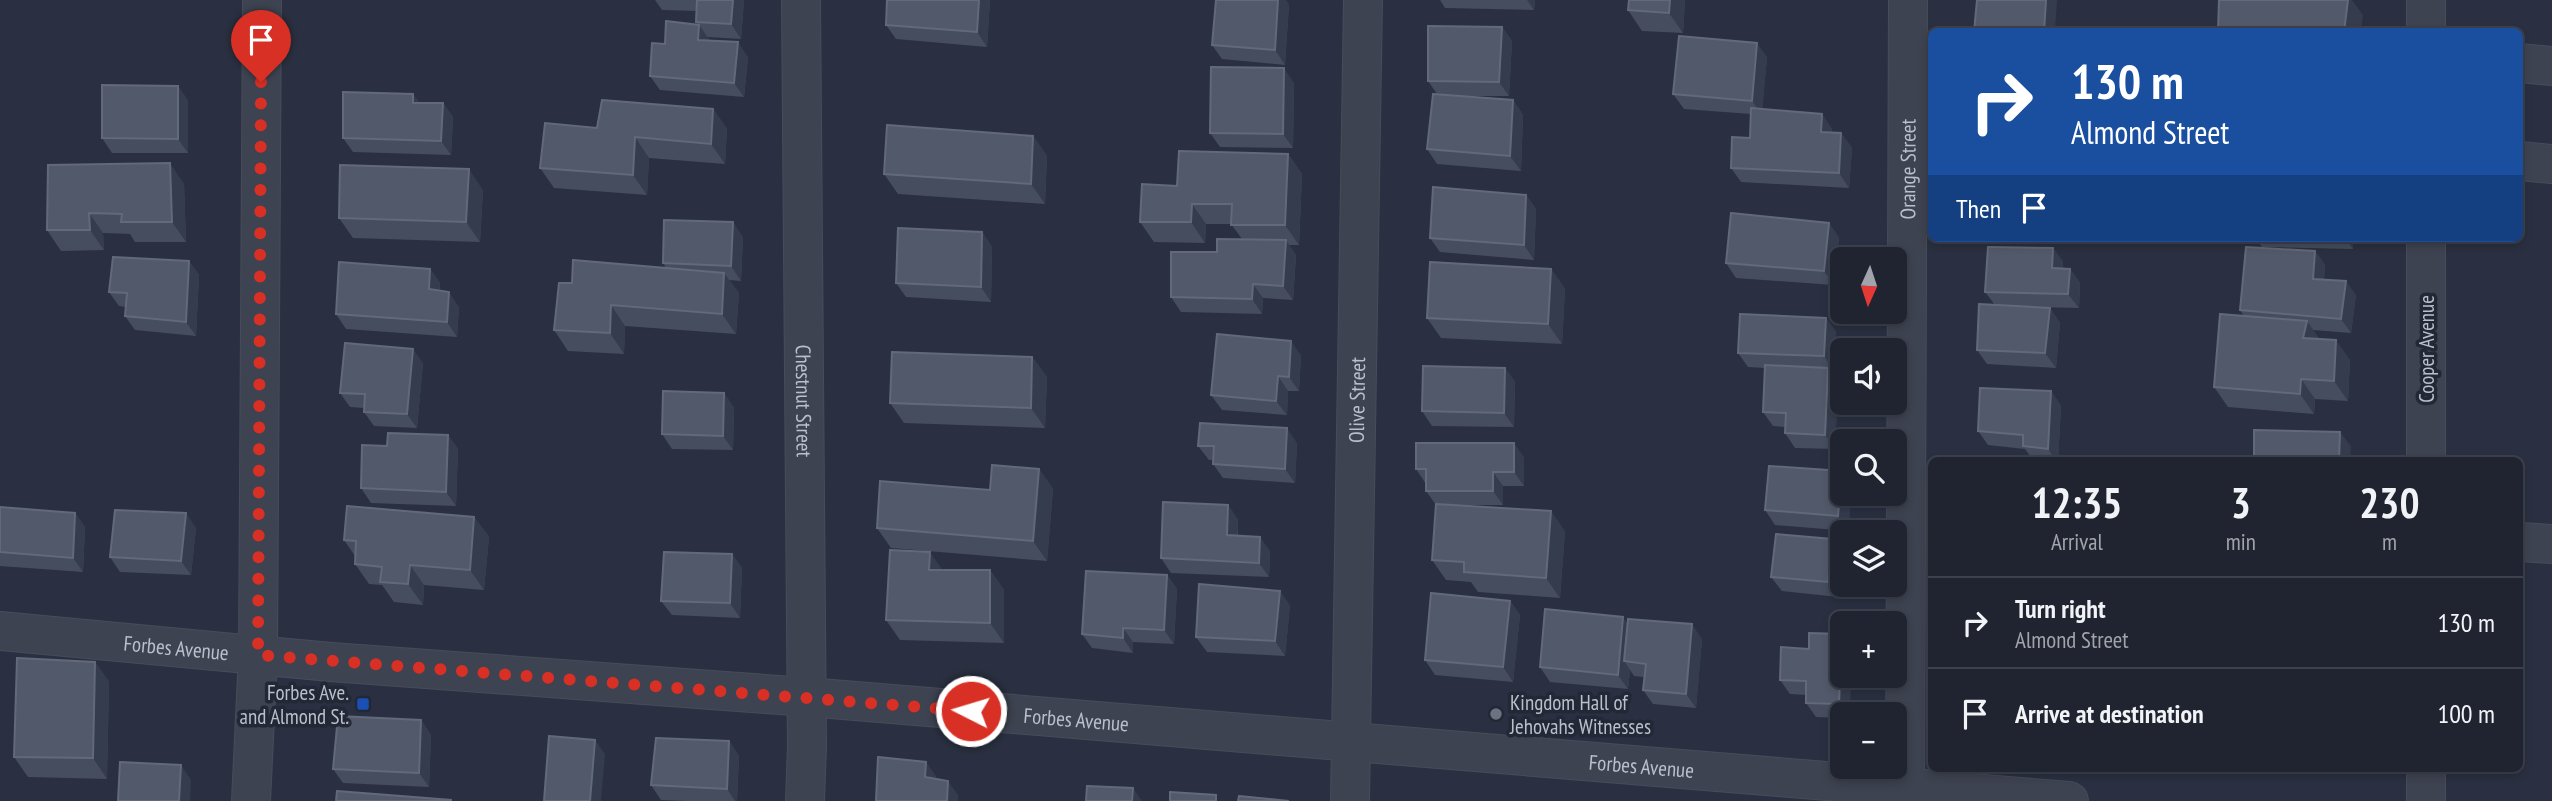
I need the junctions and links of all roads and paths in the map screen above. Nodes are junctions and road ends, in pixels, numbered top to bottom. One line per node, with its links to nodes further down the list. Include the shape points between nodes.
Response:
1 (262, 0): 16 (street)
2 (801, 0): 17 (street, Chestnut Street)
3 (1363, 0): 18 (street, Olive Street)
4 (1909, 0): 20 (street, Orange Street)
5 (2426, 0): 6 (street)
6 (2426, 28)
7 (2523, 63): 8 (street)
8 (2552, 66)
9 (2523, 161): 10 (street)
10 (2552, 164)
11 (2426, 242): 12 (street, Cooper Avenue)
12 (2426, 457)
13 (2523, 542): 14 (street)
14 (2552, 544)
15 (0, 631): 16 (street, Forbes Avenue)
16 (258, 655): 17 (street, Forbes Avenue); 21 (street)
17 (807, 697): 18 (street, Forbes Avenue); 22 (street, Chestnut Street)
18 (1352, 744): 20 (street, Forbes Avenue); 23 (street, Olive Street)
19 (2426, 772): 25 (street)
20 (1905, 795): 24 (street, Forbes Avenue)
21 (251, 801)
22 (805, 801)
23 (1350, 801)
24 (2069, 801)
25 (2426, 801)

